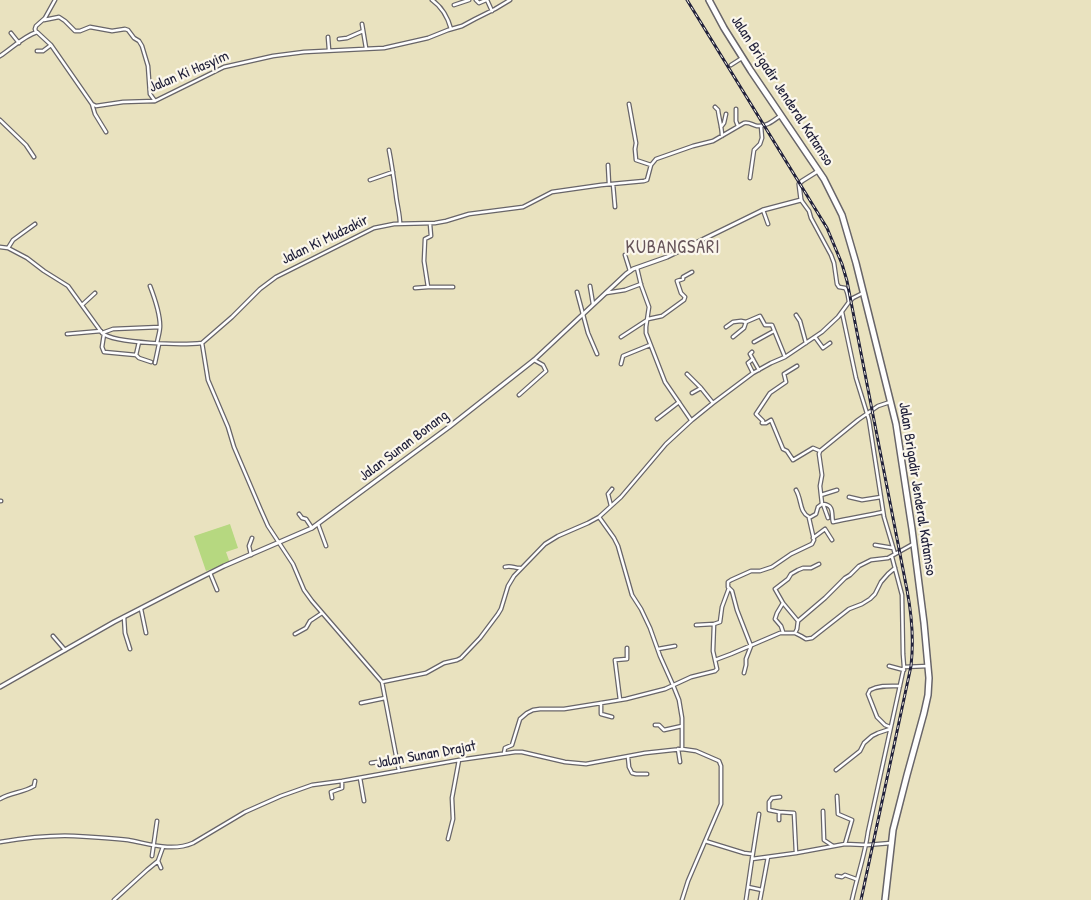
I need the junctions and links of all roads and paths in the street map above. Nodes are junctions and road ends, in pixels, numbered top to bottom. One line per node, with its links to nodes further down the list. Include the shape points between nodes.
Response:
1 (56, 0): 10 (street)
2 (432, 0): 12 (street, via 446,15)
3 (469, 0): 8 (street)
4 (476, 0): 5 (street, via 480,3)
5 (486, 0): 9 (street)
6 (510, 0): 9 (street, Jalan Ki Hasyim)
7 (709, 0): 24 (highway, Jalan Brigadir Jenderal Katamso)
8 (454, 4)
9 (492, 11): 12 (street, Jalan Ki Hasyim)
10 (44, 20): 14 (street, via 36,26); 26 (street, via 59,16 76,32 90,27 128,30 142,46 148,66 150,94)
11 (362, 24): 13 (street)
12 (452, 29): 20 (street, Jalan Ki Hasyim, via 410,43)
13 (363, 31): 17 (street); 20 (street)
14 (36, 32): 18 (street); 19 (street)
15 (11, 33): 18 (street)
16 (328, 37): 22 (street)
17 (339, 39)
18 (19, 43): 23 (street)
19 (51, 45): 21 (street); 27 (street)
20 (366, 48): 22 (street, Jalan Ki Hasyim)
21 (37, 51)
22 (329, 51): 26 (street, Jalan Ki Hasyim, via 289,53 229,66)
23 (0, 56)
24 (742, 58): 25 (street); 32 (highway, Jalan Brigadir Jenderal Katamso)
25 (731, 65)
26 (155, 101): 27 (street, Jalan Ki Hasyim)
27 (92, 104): 37 (street)
28 (629, 104): 42 (street, via 636,143 635,160)
29 (715, 107): 36 (street)
30 (736, 109): 34 (street)
31 (726, 114): 36 (street)
32 (780, 116): 35 (street); 43 (highway, Jalan Brigadir Jenderal Katamso)
33 (0, 120): 40 (street)
34 (738, 126): 35 (street, via 747,122); 38 (street, Jalan Ki Mudzakir)
35 (761, 126): 45 (street, via 762,138 754,150)
36 (721, 127): 38 (street)
37 (106, 132)
38 (722, 136): 42 (street, Jalan Ki Mudzakir, via 656,159)
39 (389, 150): 44 (street)
40 (34, 157)
41 (608, 165): 47 (street)
42 (651, 165): 47 (street, Jalan Ki Mudzakir, via 646,181)
43 (818, 171): 48 (street, via 799,184); 70 (highway, Jalan Brigadir Jenderal Katamso, via 842,215)
44 (393, 172): 46 (street); 52 (street)
45 (750, 178)
46 (370, 180)
47 (611, 184): 49 (street); 53 (street, Jalan Ki Mudzakir, via 552,192 523,207 469,214)
48 (801, 200): 50 (street, Jalan Sunan Bonang); 71 (street, via 831,255 837,284 845,288)
49 (615, 207)
50 (764, 210): 54 (street); 58 (street, Jalan Sunan Bonang, via 681,251)
51 (35, 224): 56 (street, via 13,240)
52 (400, 224): 53 (street, Jalan Ki Mudzakir); 90 (street, Jalan Ki Mudzakir, via 368,230 276,277)
53 (430, 224): 64 (street, via 431,236 425,239 424,253)
54 (768, 224)
55 (0, 247): 56 (street)
56 (8, 248): 73 (street, via 64,283)
57 (625, 255): 59 (street)
58 (637, 268): 59 (street, Jalan Sunan Bonang); 61 (street)
59 (630, 270): 69 (street, Jalan Sunan Bonang)
60 (692, 272): 77 (street, via 677,281 684,300 662,316)
61 (641, 284): 69 (street); 77 (street, via 649,303)
62 (150, 286): 79 (street)
63 (590, 286): 72 (street)
64 (428, 287): 65 (street); 66 (street)
65 (453, 287)
66 (415, 288)
67 (95, 292): 73 (street)
68 (577, 292): 75 (street)
69 (604, 293): 72 (street, Jalan Sunan Bonang)
70 (863, 294): 71 (street); 110 (highway, Jalan Brigadir Jenderal Katamso)
71 (849, 302): 74 (street)
72 (594, 304): 75 (street, Jalan Sunan Bonang)
73 (82, 305): 82 (street)
74 (842, 312): 85 (street); 113 (street)
75 (583, 313): 95 (street); 99 (street, Jalan Sunan Bonang)
76 (796, 314): 91 (street)
77 (647, 319): 84 (street); 93 (street, via 645,330)
78 (746, 322): 80 (street, via 741,320); 81 (street, via 760,316 764,324 771,324); 86 (street)
79 (160, 326): 82 (street, via 113,329); 89 (street)
80 (726, 327)
81 (774, 331): 88 (street); 97 (street)
82 (103, 333): 83 (street); 87 (street); 96 (street, via 104,352)
83 (67, 334)
84 (621, 337)
85 (814, 337): 91 (street); 92 (street, via 822,348)
86 (733, 338)
87 (139, 342): 89 (street); 96 (street)
88 (754, 342)
89 (158, 343): 90 (street); 101 (street)
90 (202, 343): 135 (street, via 208,380 234,448)
91 (806, 343): 97 (street)
92 (830, 343)
93 (650, 345): 102 (street, via 623,356); 111 (street, via 665,382)
94 (752, 352): 98 (street)
95 (597, 354)
96 (136, 355): 100 (street)
97 (785, 357): 104 (street)
98 (753, 359): 104 (street); 106 (street, via 748,363)
99 (534, 360): 109 (street, via 546,371); 130 (street, Jalan Sunan Bonang)
100 (151, 362)
101 (156, 363)
102 (621, 364)
103 (797, 366): 116 (street, via 784,374 786,382 770,393 756,414 762,423 771,420 784,449 793,460 813,448)
104 (759, 370): 106 (street)
105 (687, 374): 107 (street)
106 (754, 374): 112 (street)
107 (701, 388): 108 (street); 112 (street)
108 (692, 393)
109 (519, 395)
110 (892, 401): 113 (street); 136 (highway, Jalan Brigadir Jenderal Katamso)
111 (679, 402): 114 (street); 115 (street)
112 (713, 403): 115 (street)
113 (867, 414): 116 (street); 122 (street)
114 (657, 419)
115 (692, 420): 124 (street)
116 (820, 451): 120 (street)
117 (612, 489): 124 (street, via 608,494)
118 (796, 490): 128 (street, via 801,499 800,505)
119 (838, 490): 120 (street)
120 (821, 496): 123 (street)
121 (849, 496): 122 (street, via 862,500)
122 (881, 497): 125 (street)
123 (823, 504): 125 (street, via 830,507 833,522); 128 (street); 129 (street)
124 (611, 506): 127 (street)
125 (883, 512): 139 (street)
126 (299, 514): 131 (street)
127 (599, 517): 144 (street, via 545,544); 165 (street, via 618,546 632,595 646,618)
128 (809, 517): 133 (street)
129 (828, 518)
130 (318, 524): 131 (street, Jalan Sunan Bonang); 138 (street)
131 (312, 528): 135 (street, Jalan Sunan Bonang)
132 (252, 538): 140 (street, via 249,546)
133 (813, 538): 134 (street, via 825,529); 147 (street, via 812,544 772,567 751,571 731,580)
134 (832, 540)
135 (279, 543): 140 (street, Jalan Sunan Bonang); 151 (street, via 304,590)
136 (914, 544): 141 (street); 169 (highway, Jalan Brigadir Jenderal Katamso)
137 (875, 545): 139 (street)
138 (326, 546)
139 (893, 548): 141 (street)
140 (251, 555): 146 (street, Jalan Sunan Bonang)
141 (893, 555): 145 (street); 153 (street, via 859,566)
142 (819, 564): 149 (street, via 798,570 775,588)
143 (505, 567): 144 (street)
144 (521, 568): 172 (street, via 508,586 498,614 459,659 426,673)
145 (894, 568): 158 (street, via 870,599 849,609 812,638 806,640); 170 (street, via 903,600)
146 (210, 573): 148 (street); 150 (street, Jalan Sunan Bonang)
147 (729, 588): 154 (street, via 720,622); 162 (street)
148 (217, 590)
149 (783, 603): 153 (street); 157 (street, via 775,619)
150 (141, 608): 152 (street, Jalan Sunan Bonang); 156 (street)
151 (322, 613): 159 (street); 172 (street)
152 (124, 617): 164 (street); 166 (street, Jalan Sunan Bonang)
153 (798, 621): 158 (street)
154 (714, 624): 155 (street); 167 (street)
155 (696, 625)
156 (146, 633)
157 (783, 633): 158 (street); 162 (street)
158 (795, 633)
159 (295, 634)
160 (53, 636): 166 (street)
161 (675, 646): 165 (street)
162 (751, 646): 167 (street); 171 (street)
163 (627, 648): 177 (street, via 627,659 615,660)
164 (130, 649)
165 (658, 649): 173 (street)
166 (65, 650): 175 (street, Jalan Sunan Bonang)
167 (715, 660): 173 (street, via 715,671)
168 (888, 666): 170 (street)
169 (929, 666): 170 (street); 210 (highway, Jalan Brigadir Jenderal Katamso, via 928,695)
170 (904, 668): 174 (street)
171 (744, 673)
172 (382, 682): 176 (street)
173 (673, 685): 177 (street); 182 (street)
174 (900, 686): 183 (street); 183 (street, via 881,686 868,694 877,717)
175 (0, 687)
176 (385, 698): 179 (street); 187 (street)
177 (620, 700): 178 (street)
178 (601, 703): 180 (street, via 601,714); 185 (street, via 527,713 520,719 513,742)
179 (361, 704)
180 (612, 717)
181 (655, 725): 182 (street, via 664,730)
182 (682, 726): 184 (street)
183 (890, 728): 191 (street, via 872,736 860,751); 212 (street)
184 (680, 749): 186 (street, Jalan Sunan Drajat); 189 (street); 208 (street, Jalan Sunan Drajat, via 696,751 720,764 722,800)
185 (504, 753): 186 (street, Jalan Sunan Drajat, via 522,752 586,764); 188 (street, Jalan Sunan Drajat)
186 (628, 757): 193 (street, via 632,773)
187 (398, 759): 190 (street); 192 (street)
188 (459, 760): 192 (street, Jalan Sunan Drajat); 207 (street)
189 (680, 762)
190 (371, 763)
191 (836, 770)
192 (399, 771): 194 (street, Jalan Sunan Drajat)
193 (647, 774)
194 (360, 778): 196 (street, Jalan Sunan Drajat); 201 (street)
195 (35, 781): 200 (street, via 34,786)
196 (342, 781): 199 (street, via 342,788 332,791); 215 (street, Jalan Sunan Drajat, via 312,785 280,796 190,844)
197 (838, 796): 211 (street, via 838,814 852,820)
198 (780, 797): 203 (street, via 772,798 769,810)
199 (332, 798)
200 (0, 799)
201 (364, 801)
202 (823, 811): 214 (street, via 824,840)
203 (780, 812): 205 (street); 216 (street, via 794,813)
204 (759, 814): 217 (street)
205 (779, 820)
206 (157, 821): 213 (street)
207 (448, 839)
208 (705, 841): 217 (street); 228 (street, Jalan Sunan Drajat)
209 (0, 842): 213 (street, Jalan Sunan Drajat, via 74,836 128,840)
210 (891, 843): 212 (street); 232 (highway, Jalan Brigadir Jenderal Katamso)
211 (845, 844): 212 (street); 214 (street)
212 (866, 845): 224 (street)
213 (153, 846): 215 (street, Jalan Sunan Drajat); 218 (street)
214 (833, 846): 216 (street)
215 (163, 847): 221 (street)
216 (796, 853): 219 (street)
217 (752, 854): 220 (street)
218 (152, 856)
219 (768, 857): 220 (street); 226 (street)
220 (752, 859): 225 (street)
221 (158, 861): 222 (street); 227 (street)
222 (161, 868)
223 (837, 876): 224 (street)
224 (856, 878): 231 (street)
225 (748, 887): 226 (street); 229 (street)
226 (762, 890): 230 (street)
227 (114, 900)
228 (682, 900)
229 (746, 900)
230 (760, 900)
231 (852, 900)
232 (885, 900)

